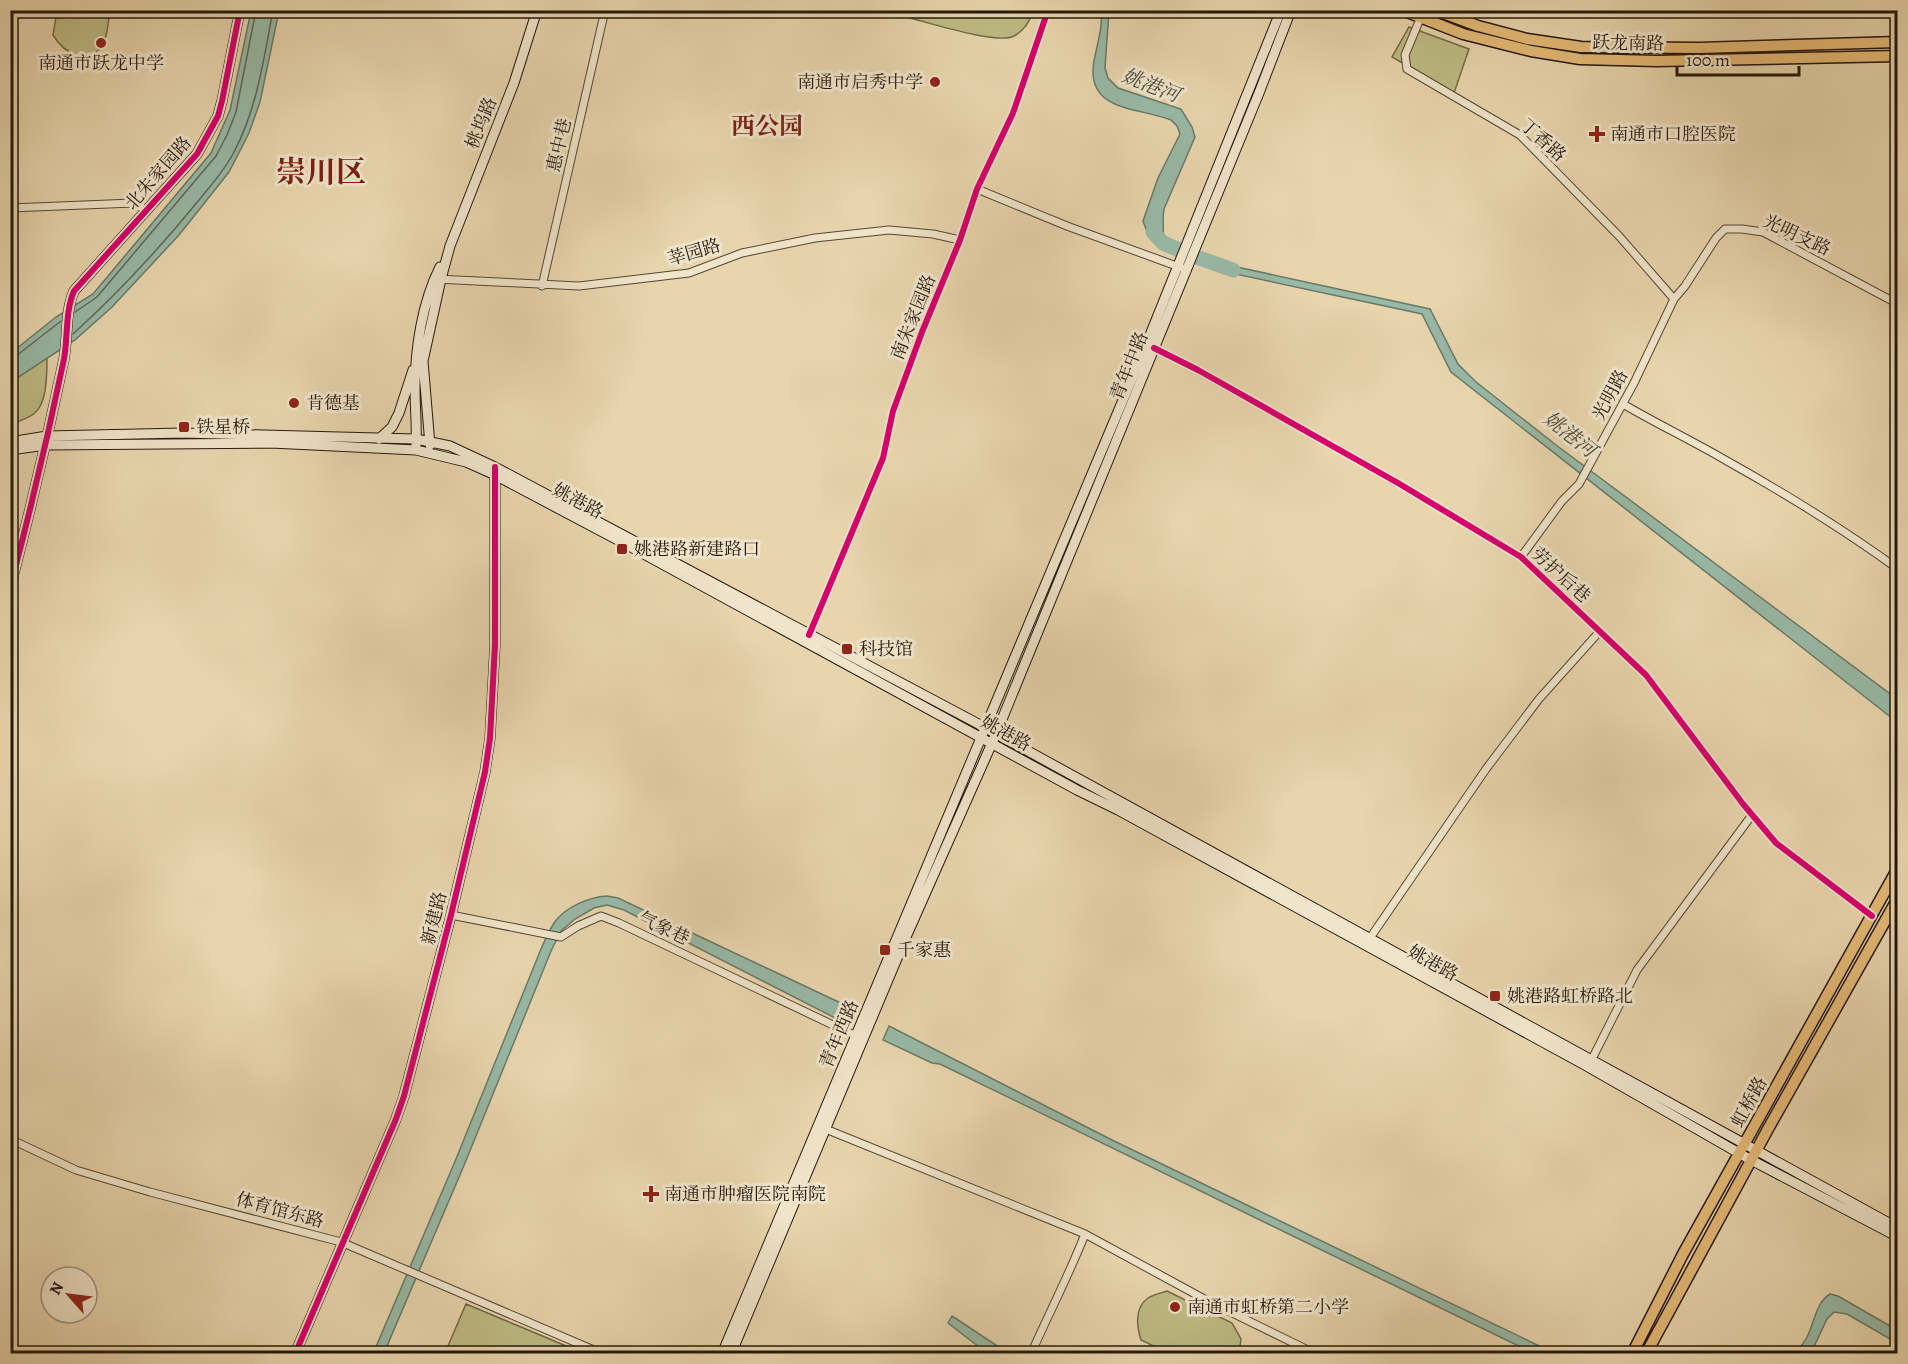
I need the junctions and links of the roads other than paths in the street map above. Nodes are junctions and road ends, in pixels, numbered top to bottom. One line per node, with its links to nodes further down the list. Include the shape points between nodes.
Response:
1 (240, 10): 14 (main road, 北朱家园路, via 218,116 196,154)
2 (537, 10): 17 (main road, 桃坞路, via 514,83)
3 (605, 10): 18 (street, 惠中巷)
4 (1048, 10): 12 (street, 南朱家园路, via 1013,113)
5 (1281, 10): 16 (main road, 青年中路)
6 (1291, 10): 16 (main road, 青年中路)
7 (1401, 10): 9 (main road, 跃龙南路)
8 (1435, 10): 10 (main road, 跃龙南路, via 1527,39 1581,47)
9 (1420, 19): 11 (main road, 跃龙南路, via 1513,47 1580,58 1657,61); 19 (street, 丁香路, via 1405,55 1407,69 1520,135 1619,236)
10 (1898, 42)
11 (1898, 56)
12 (977, 189): 15 (street, 南朱家园路); 16 (street)
13 (10, 207): 14 (street, via 133,203)
14 (147, 210): 27 (main road, 北朱家园路, via 80,284 70,301)
15 (960, 240): 18 (street, 莘园路, via 889,230 815,238 742,253 689,273 579,286); 37 (street, 南朱家园路, via 893,411 884,458)
16 (1182, 268): 21 (main road, 青年中路); 38 (main road, 青年中路)
17 (437, 279): 18 (street, 莘园路); 22 (main road, 桃坞路, via 424,316); 26 (main road, 桃坞路, via 423,361)
18 (542, 286)
19 (1674, 299): 20 (street, 光明支路, via 1716,238 1725,229 1743,229 1763,232); 23 (street, 光明路)
20 (1898, 304)
21 (1154, 348): 33 (street, 劳护后巷, via 1398,483); 39 (main road, 青年中路)
22 (416, 359): 24 (main road, via 399,413); 25 (main road, 桃坞路)
23 (1623, 404): 33 (street, 光明路, via 1580,484 1562,501); 34 (street, via 1812,511)
24 (379, 439): 25 (main road, 姚港路); 27 (main road, 姚港路, via 183,433)
25 (416, 439): 26 (main road, 姚港路); 30 (main road, 桃坞路)
26 (430, 440): 31 (main road, 桃坞路); 32 (main road, 姚港路, via 450,446)
27 (47, 441): 28 (main road); 29 (main road); 30 (main road, 姚港路, via 271,443); 35 (main road)
28 (10, 442)
29 (10, 450)
30 (416, 450): 31 (main road, 姚港路)
31 (429, 452): 32 (main road, 姚港路)
32 (495, 471): 37 (main road, 姚港路); 40 (main road, 姚港路); 45 (main road, 新建路, via 495,645 490,738)
33 (1521, 557): 36 (street, 劳护后巷)
34 (1898, 569)
35 (10, 588)
36 (1600, 631): 42 (street, 劳护后巷, via 1646,675); 47 (street, via 1539,699 1486,769)
37 (809, 635): 38 (main road, 姚港路)
38 (986, 728): 39 (main road, 姚港路); 40 (main road, 青年西路)
39 (996, 734): 41 (main road, 青年西路); 47 (main road, 姚港路)
40 (981, 738): 41 (main road, 姚港路); 48 (main road, 青年西路)
41 (992, 744): 50 (main road, 青年西路); 52 (main road, 姚港路)
42 (1752, 815): 46 (street, 劳护后巷, via 1776,843); 49 (street, via 1637,970)
43 (1898, 868): 46 (main road, 虹桥路)
44 (1898, 898): 53 (main road, 虹桥路)
45 (451, 915): 48 (street, 气象巷, via 561,937 601,916); 57 (main road, 新建路, via 404,1096)
46 (1872, 916): 52 (main road, 虹桥路)
47 (1370, 938): 49 (main road, 姚港路)
48 (856, 1036): 50 (main road, 青年西路)
49 (1592, 1059): 52 (main road, 姚港路)
50 (822, 1127): 55 (street); 60 (main road, 青年西路); 61 (main road, 青年西路)
51 (10, 1139): 57 (street, 体育馆东路, via 76,1170)
52 (1742, 1150): 53 (main road, 姚港路); 64 (main road, 虹桥路)
53 (1753, 1156): 54 (main road, 姚港路); 56 (main road, 姚港路); 65 (main road, 虹桥路)
54 (1898, 1228)
55 (1085, 1234): 62 (street); 63 (street, via 1208,1301)
56 (1898, 1237)
57 (341, 1242): 58 (main road, 新建路); 59 (street, 体育馆东路)
58 (295, 1353)
59 (603, 1353)
60 (722, 1353)
61 (731, 1353)
62 (1031, 1353)
63 (1316, 1353)
64 (1632, 1353)
65 (1646, 1353)

